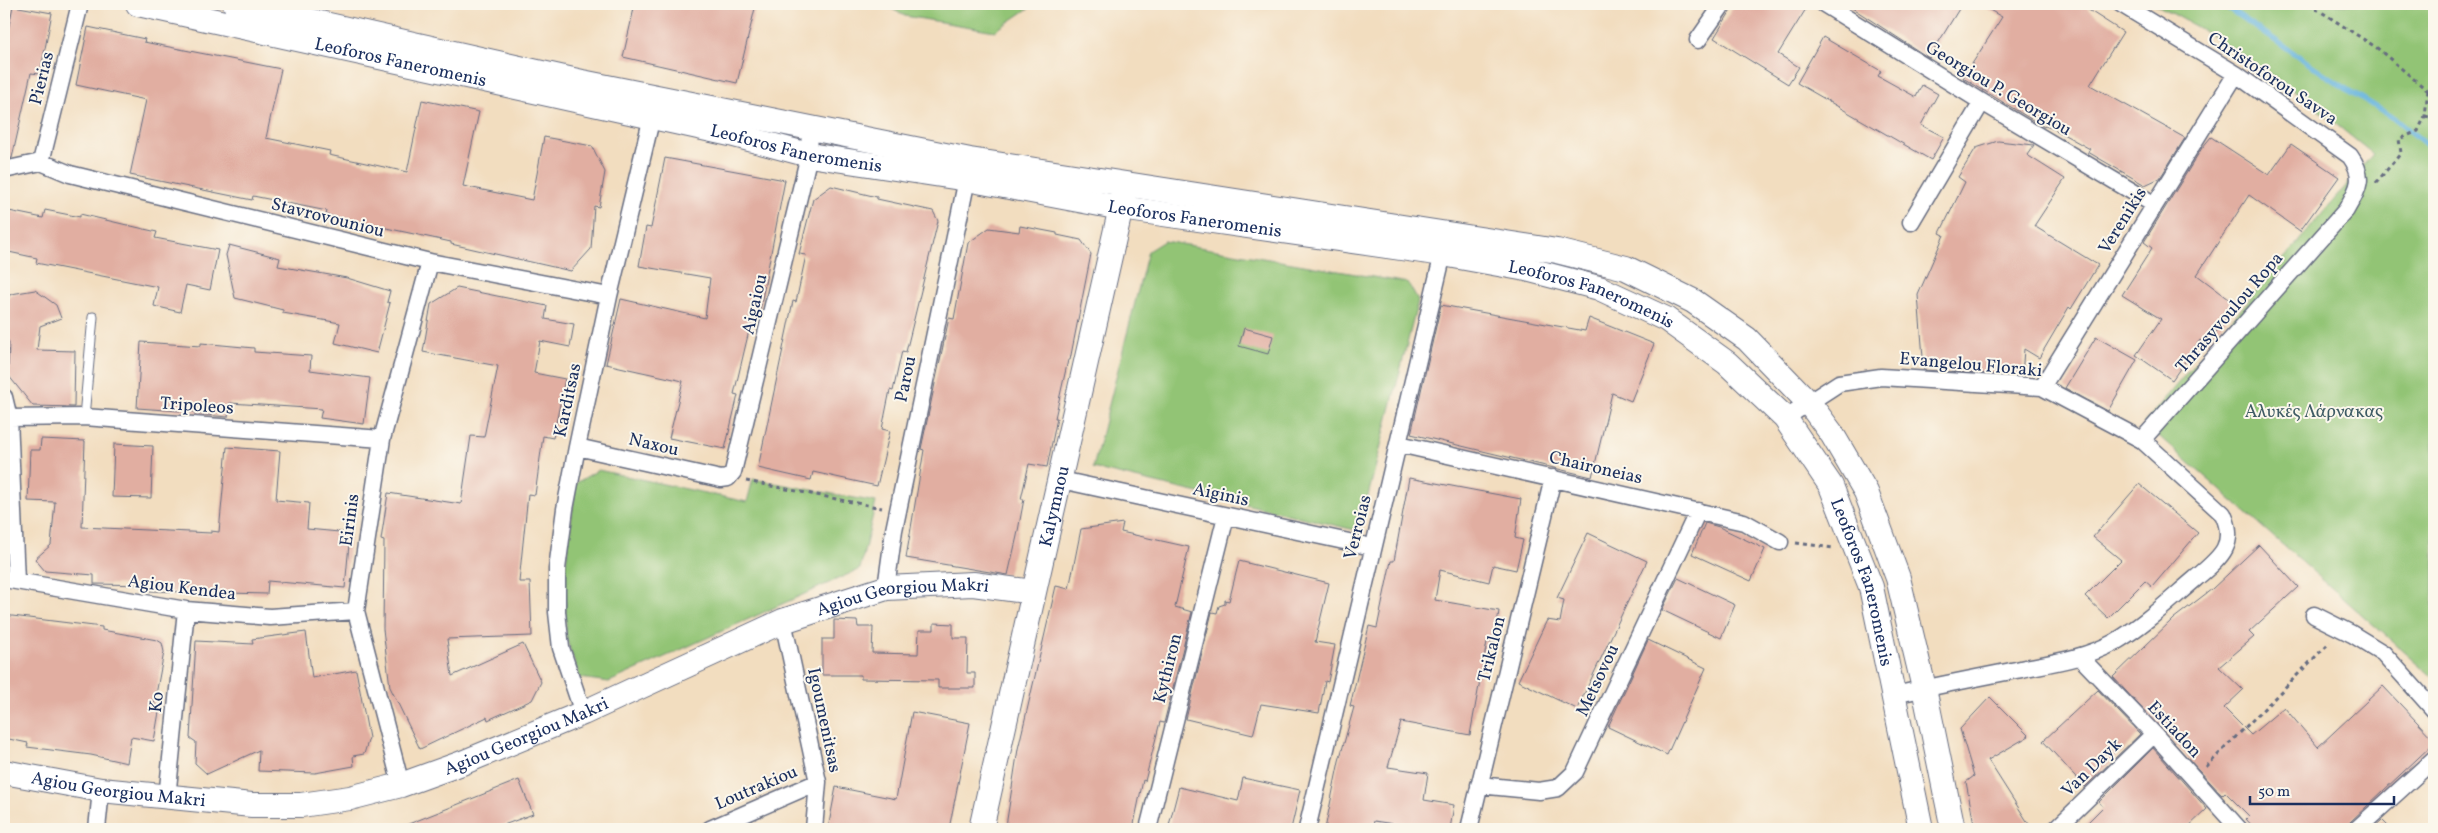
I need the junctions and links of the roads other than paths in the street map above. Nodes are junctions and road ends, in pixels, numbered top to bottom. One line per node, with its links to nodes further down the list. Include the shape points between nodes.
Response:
1 (80, 4): 13 (street, Pierias)
2 (138, 4): 10 (main road, Leoforos Faneromenis)
3 (235, 4): 10 (main road, Leoforos Faneromenis, via 582,82)
4 (1722, 4): 7 (street)
5 (1824, 4): 9 (street, Georgiou P. Georgiou)
6 (2121, 4): 8 (street, Christoforou Savva)
7 (1698, 40)
8 (2236, 74): 17 (street, Verenikis); 19 (street, Christoforou Savva, via 2350,156 2359,168 2360,182)
9 (1982, 102): 17 (street, Georgiou P. Georgiou); 20 (street)
10 (654, 106): 11 (main road, Leoforos Faneromenis); 12 (main road, Leoforos Faneromenis); 23 (street, Karditsas)
11 (810, 129): 12 (street, Aigaiou); 16 (main road, Leoforos Faneromenis, via 970,160)
12 (810, 154): 15 (main road, Leoforos Faneromenis); 36 (street, Aigaiou, via 736,463 733,472)
13 (41, 162): 14 (street); 22 (street, Stavrovouniou, via 70,174)
14 (4, 170)
15 (967, 179): 18 (main road, Leoforos Faneromenis); 43 (street, Parou, via 898,511)
16 (1126, 184): 18 (main road, Kalymnou); 21 (main road, Leoforos Faneromenis)
17 (2155, 205): 25 (street, Verenikis)
18 (1120, 208): 21 (main road, Leoforos Faneromenis); 37 (main road, Kalymnou)
19 (2346, 210): 32 (street, Thrasyvoulou Ropa)
20 (1911, 222)
21 (1445, 245): 27 (main road, Leoforos Faneromenis, via 1557,251 1626,268 1693,301 1747,339); 30 (main road, Leoforos Faneromenis, via 1599,288 1666,318 1727,363); 33 (street, Verroias)
22 (430, 262): 23 (street, Stavrovouniou); 31 (street, Eirinis)
23 (609, 296): 34 (street, Karditsas)
24 (93, 317): 28 (lane)
25 (2042, 387): 27 (street, Evangelou Floraki, via 1882,377 1839,383); 32 (street, Evangelou Floraki)
26 (4, 397): 29 (street)
27 (1809, 403): 30 (street, Evangelou Floraki); 50 (main road, Leoforos Faneromenis, via 1832,434 1866,492 1898,578)
28 (84, 417): 29 (street, Tripoleos); 31 (street, Tripoleos)
29 (9, 418): 42 (street)
30 (1785, 418): 51 (main road, Leoforos Faneromenis, via 1831,486 1871,587)
31 (382, 439): 46 (street, Eirinis)
32 (2142, 440): 49 (street, Evangelou Floraki, via 2223,514 2228,531 2226,547 2216,561 2146,621 2115,642)
33 (1399, 444): 35 (street, Chaironeias); 41 (street, Verroias)
34 (577, 447): 36 (street, Naxou); 53 (street, Karditsas, via 557,570 557,612 561,648)
35 (1553, 478): 38 (street, Chaironeias); 59 (street, Trikalon)
36 (725, 479)
37 (1061, 480): 39 (street, Aiginis); 44 (main road, Kalymnou)
38 (1698, 511): 40 (street, Chaironeias, via 1744,522); 59 (street, Metsovou, via 1576,772 1558,788 1539,791)
39 (1226, 516): 41 (street, Aiginis); 66 (street, Kythiron)
40 (1780, 542)
41 (1372, 547): 67 (street, Verroias)
42 (10, 580): 45 (street, Agiou Kendea)
43 (886, 588): 44 (main road, Agiou Georgiou Makri, via 973,584); 48 (main road, Agiou Georgiou Makri)
44 (1033, 592): 65 (main road, Kalymnou)
45 (186, 610): 46 (street, Agiou Kendea, via 270,617); 61 (street, Ko)
46 (356, 611): 58 (street, Eirinis)
47 (2314, 615): 52 (street, via 2383,654)
48 (783, 621): 53 (main road, Agiou Georgiou Makri); 57 (street, Igoumenitsas)
49 (2080, 658): 50 (street, Evangelou Floraki); 54 (street, Estiadon)
50 (1924, 688): 51 (street, Evangelou Floraki); 70 (main road, Leoforos Faneromenis)
51 (1894, 695): 69 (main road, Leoforos Faneromenis)
52 (2434, 710)
53 (583, 713): 58 (main road, Agiou Georgiou Makri)
54 (2154, 734): 71 (street, Van Dayk); 72 (street, Estiadon)
55 (2434, 759): 73 (street)
56 (4, 772): 60 (main road, Agiou Georgiou Makri)
57 (818, 782): 63 (street, Loutrakiou); 64 (street, Igoumenitsas)
58 (402, 785): 61 (main road, Agiou Georgiou Makri, via 350,798 301,805 252,805)
59 (1479, 785): 68 (street, Trikalon)
60 (101, 790): 61 (main road, Agiou Georgiou Makri); 62 (street)
61 (167, 798)
62 (96, 829)
63 (710, 829)
64 (814, 829)
65 (981, 829)
66 (1148, 829)
67 (1307, 829)
68 (1469, 829)
69 (1921, 829)
70 (1953, 829)
71 (2056, 829)
72 (2238, 829)
73 (2357, 829)

